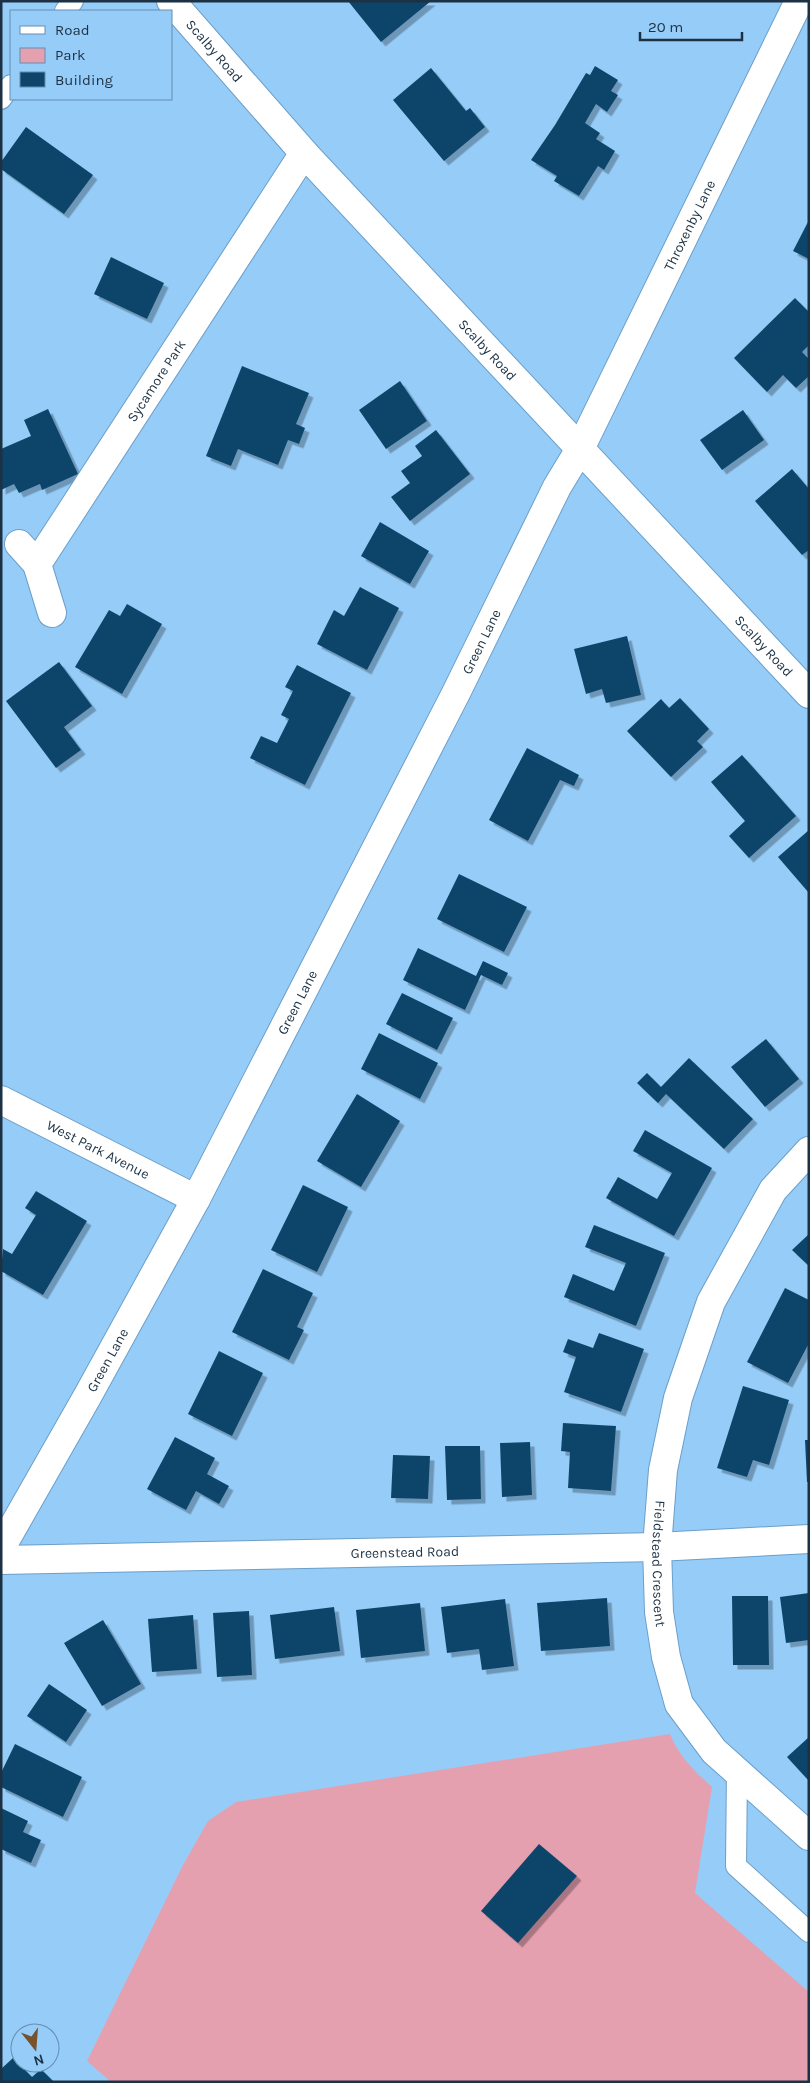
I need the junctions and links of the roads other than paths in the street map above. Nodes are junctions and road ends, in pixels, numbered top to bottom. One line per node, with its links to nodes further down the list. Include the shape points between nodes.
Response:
1 (171, 1): 5 (main road, Scalby Road)
2 (799, 1): 6 (main road, Throxenby Lane)
3 (10, 86): 4 (lane)
4 (1, 99)
5 (304, 153): 6 (main road, Scalby Road); 8 (main road, Sycamore Park)
6 (580, 449): 10 (main road, Scalby Road); 13 (main road, Green Lane, via 557,487 452,702)
7 (19, 544): 8 (main road)
8 (37, 564): 9 (main road)
9 (52, 613)
10 (809, 694)
11 (1, 1100): 13 (main road, West Park Avenue)
12 (809, 1151): 15 (main road, Fieldstead Crescent, via 773,1190 711,1302 678,1398 663,1470)
13 (196, 1198): 16 (main road, Green Lane)
14 (809, 1539): 15 (main road, Greenstead Road)
15 (657, 1547): 17 (main road, Greenstead Road); 18 (main road, Fieldstead Crescent, via 659,1612 666,1657 679,1704 714,1751)
16 (1, 1548)
17 (1, 1560)
18 (737, 1771): 19 (main road, Fieldstead Crescent); 20 (lane, via 736,1866)
19 (809, 1836)
20 (809, 1932)

